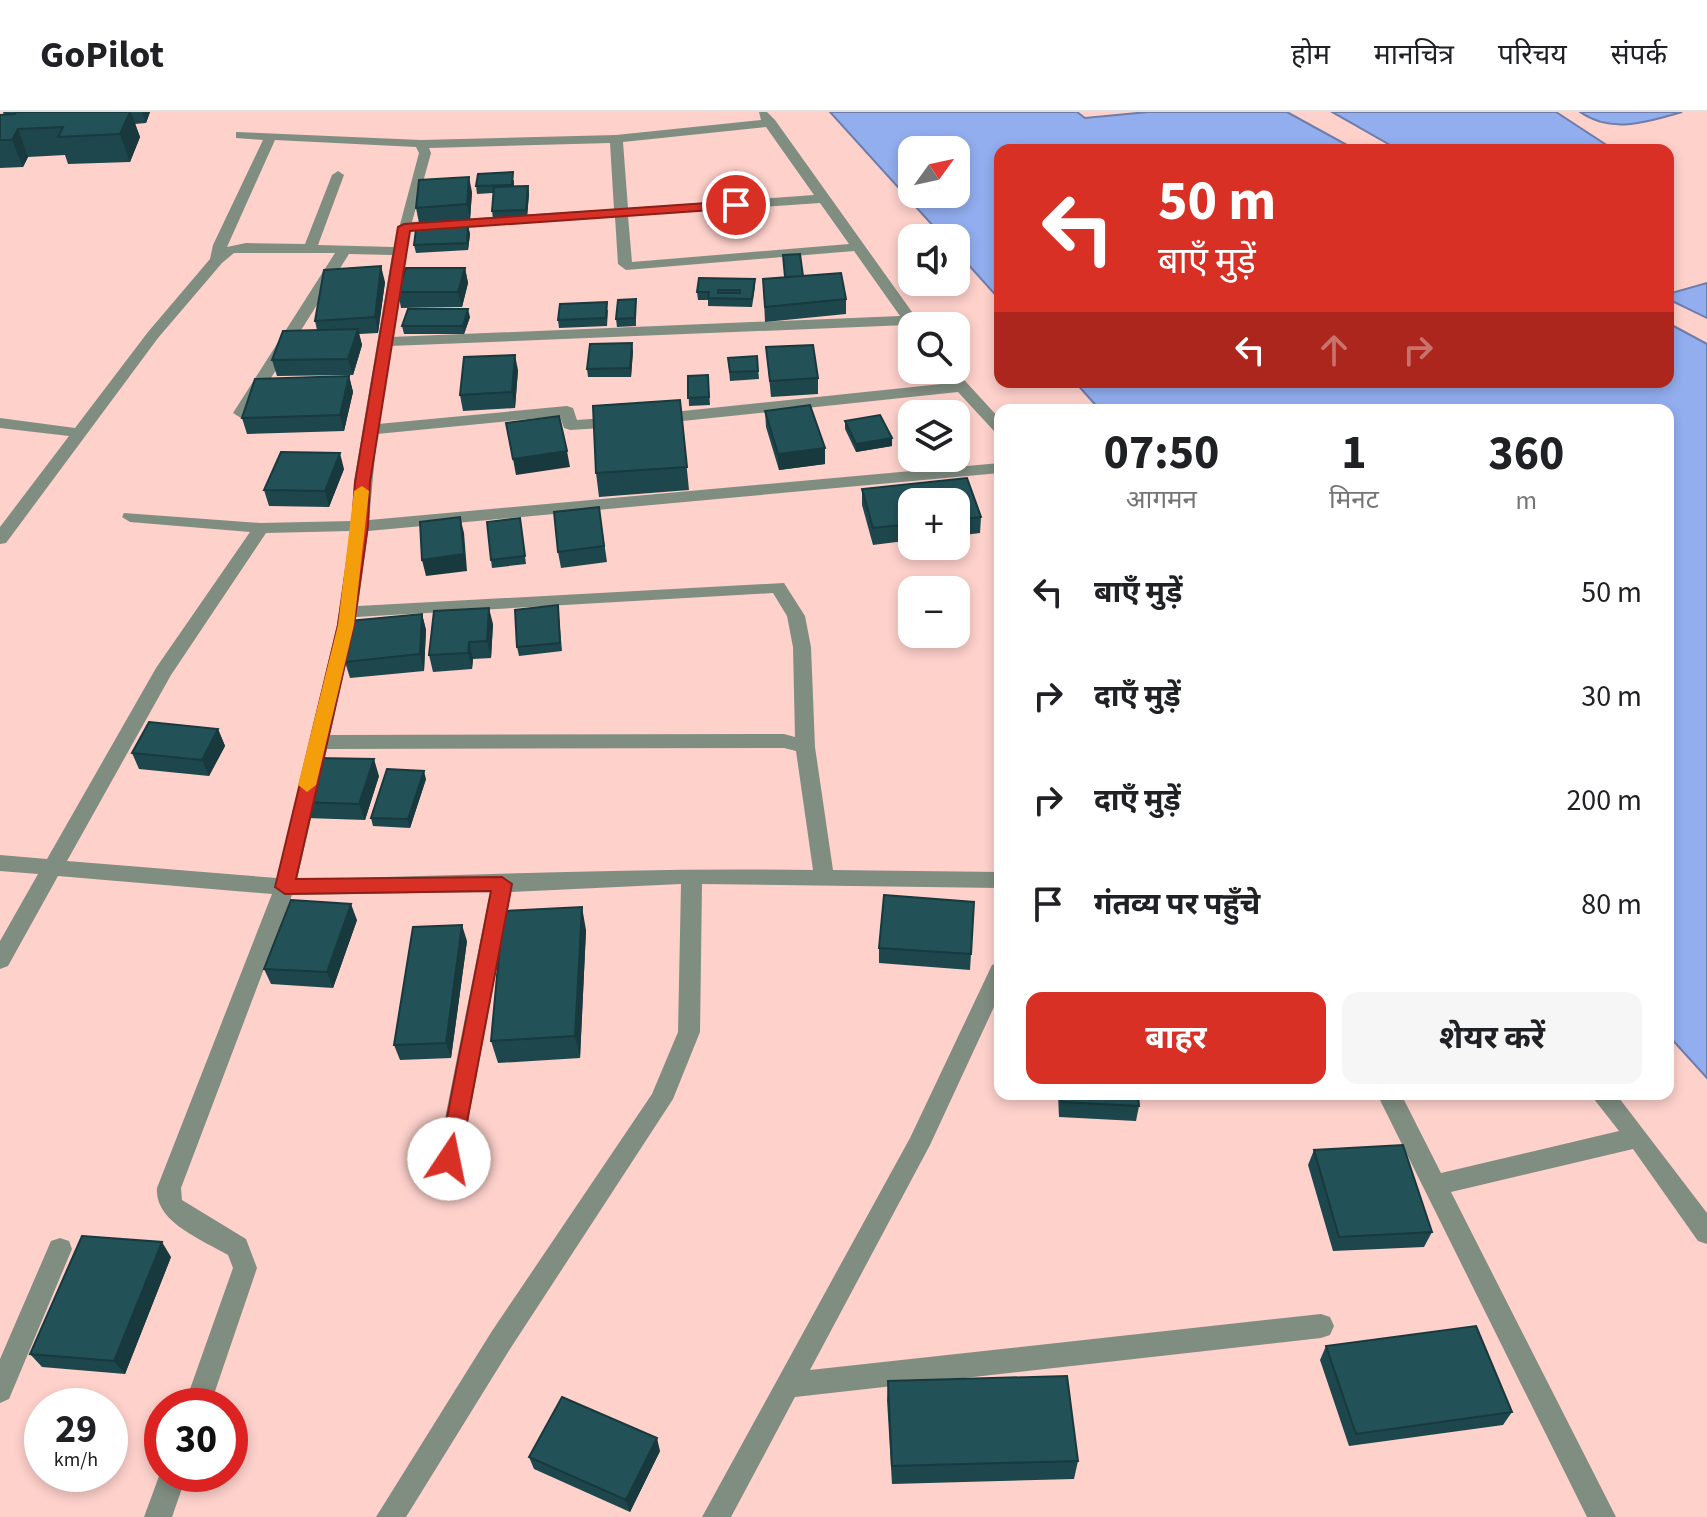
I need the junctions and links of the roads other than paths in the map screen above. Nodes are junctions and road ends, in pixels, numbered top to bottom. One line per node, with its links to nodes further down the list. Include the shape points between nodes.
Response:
1 (760, 112): 2 (street)
2 (771, 123): 5 (street); 8 (street)
3 (240, 135): 4 (street)
4 (271, 136): 6 (street); 15 (street)
5 (616, 139): 6 (street); 9 (street)
6 (421, 144): 10 (street, via 425,153)
7 (338, 175): 12 (street)
8 (821, 199): 9 (street); 11 (street)
9 (622, 214): 10 (street); 11 (street, via 625,264 631,267)
10 (404, 227): 14 (street)
11 (856, 247): 16 (street)
12 (310, 248): 13 (street); 15 (street, via 238,247)
13 (344, 250): 14 (street); 21 (street)
14 (400, 251): 18 (street)
15 (217, 260): 25 (street)
16 (904, 312)
17 (898, 324): 18 (street)
18 (383, 342): 24 (street)
19 (958, 384): 20 (street)
20 (960, 387): 22 (street); 24 (street, via 648,420 570,425 567,411)
21 (241, 413)
22 (994, 422)
23 (0, 423): 25 (street)
24 (370, 430): 28 (street)
25 (79, 433): 30 (street)
26 (994, 469): 28 (street)
27 (130, 517): 29 (street)
28 (360, 526): 29 (street); 31 (street)
29 (261, 528): 35 (street, via 163,672)
30 (0, 539)
31 (348, 612): 32 (street); 33 (street, via 778,587 796,616 802,647)
32 (317, 742): 33 (street, via 784,741); 40 (street)
33 (805, 747): 37 (street)
34 (0, 863): 35 (street)
35 (52, 869): 40 (street); 41 (street)
36 (692, 876): 37 (street); 39 (street); 56 (street, via 689,1032 678,1063 661,1099)
37 (824, 876): 38 (street)
38 (994, 880)
39 (502, 884): 40 (street); 46 (street)
40 (285, 887): 52 (street, via 169,1188 173,1208 237,1247 245,1268)
41 (0, 960)
42 (994, 984): 51 (street, via 918,1145)
43 (1392, 1100): 47 (street)
44 (1607, 1100): 45 (street)
45 (1638, 1137): 47 (street); 48 (street)
46 (449, 1159)
47 (1435, 1185): 58 (street)
48 (1707, 1233)
49 (60, 1249): 53 (street)
50 (1321, 1326): 51 (street)
51 (787, 1385): 57 (street)
52 (203, 1388)
53 (0, 1390)
54 (167, 1492): 55 (street)
55 (158, 1517)
56 (390, 1517)
57 (716, 1517)
58 (1602, 1517)

